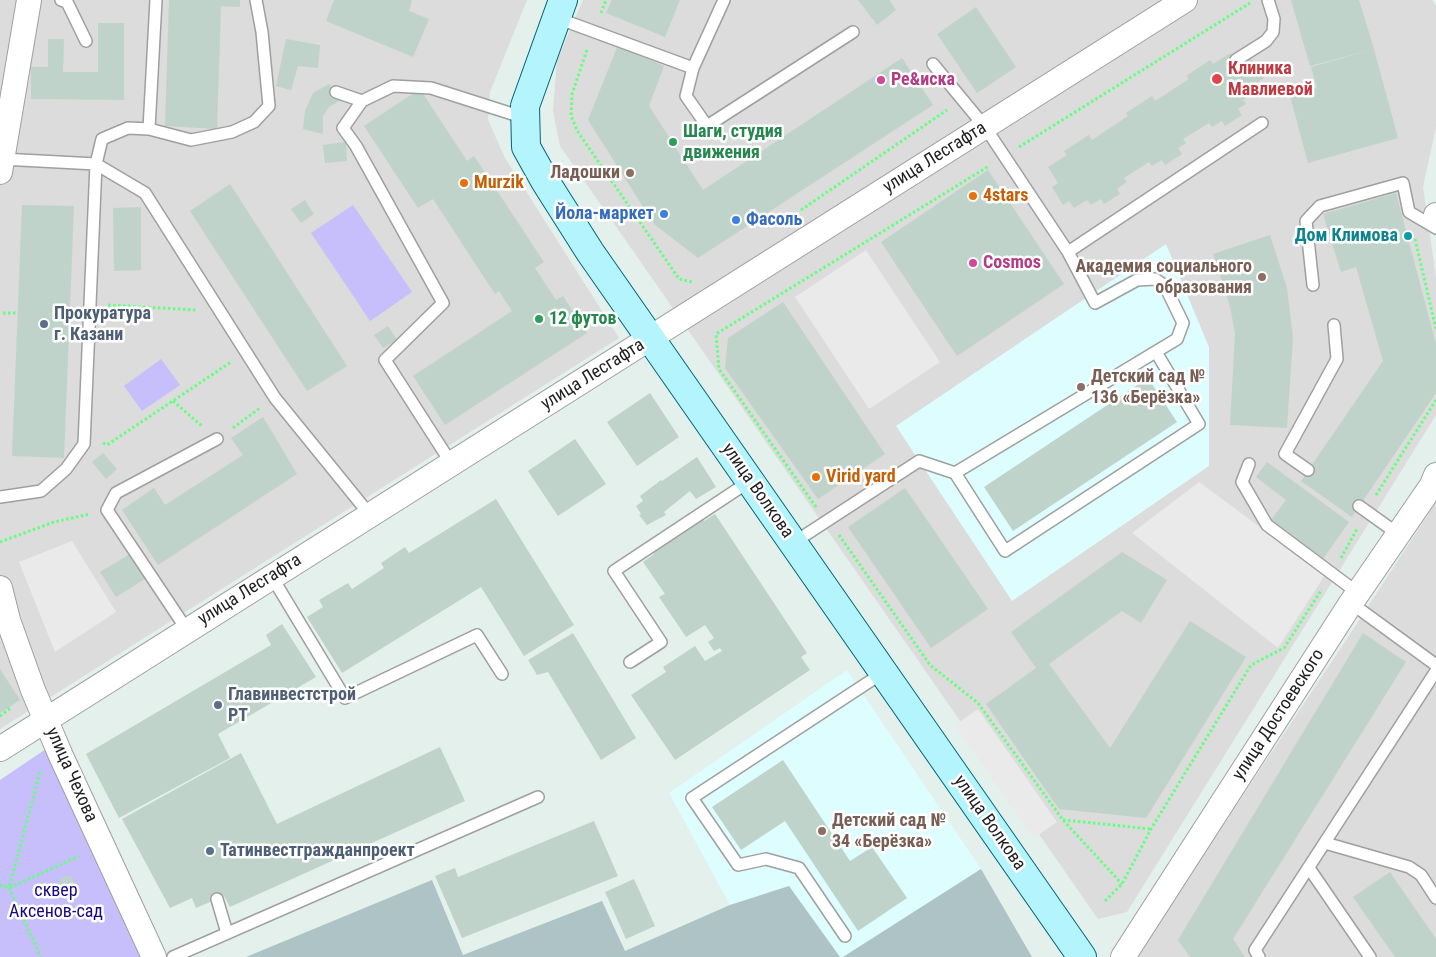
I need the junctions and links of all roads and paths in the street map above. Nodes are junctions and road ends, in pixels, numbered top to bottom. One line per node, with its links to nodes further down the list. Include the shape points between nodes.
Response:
1 (29, 0): 26 (street)
2 (61, 0): 13 (lane, via 66,2)
3 (156, 0): 23 (lane)
4 (256, 0): 23 (lane, via 269,106 254,122 232,132 191,140)
5 (606, 0): 11 (path)
6 (724, 0): 16 (lane)
7 (1185, 0): 22 (street, улица Лесгафта)
8 (1255, 0): 24 (path)
9 (1268, 0): 14 (lane, via 1274,19 1273,32 1266,41)
10 (560, 9): 11 (lane); 20 (main road, улица Волкова, via 525,106)
11 (594, 31): 16 (lane); 31 (path, via 572,94 571,116 578,132 679,280)
12 (853, 32): 16 (lane, via 707,126 686,96)
13 (86, 41)
14 (1236, 60)
15 (933, 64): 18 (lane)
16 (693, 68)
17 (336, 92): 19 (lane)
18 (963, 99): 22 (lane); 27 (path)
19 (362, 101): 20 (lane, via 393,86 431,88); 47 (lane, via 343,128 443,303 385,360)
20 (525, 118): 39 (main road, улица Волкова, via 526,147 545,181)
21 (1262, 123): 30 (lane)
22 (985, 126): 24 (lane); 39 (street, улица Лесгафта)
23 (149, 129): 25 (lane, via 128,128 102,139)
24 (1005, 156): 30 (lane); 57 (path, via 716,334 719,369)
25 (96, 164): 26 (lane); 33 (lane); 34 (lane, via 145,193)
26 (1, 166)
27 (800, 210)
28 (1409, 212): 29 (lane); 32 (lane, via 1403,183 1320,206 1306,221); 38 (path)
29 (1436, 228)
30 (1068, 252): 41 (lane, via 1095,303 1137,280 1155,279 1166,286 1183,323 1177,339)
31 (695, 282)
32 (1313, 286)
33 (90, 304): 34 (path); 45 (lane)
34 (220, 311): 40 (lane)
35 (3, 313): 36 (path)
36 (18, 313)
37 (1334, 325): 49 (lane, via 1337,359 1285,454)
38 (1436, 329)
39 (651, 338): 47 (street, улица Лесгафта); 52 (main road, улица Волкова)
40 (246, 352): 42 (lane); 43 (path)
41 (1156, 352): 50 (lane); 50 (lane, via 1199,424 1005,551)
42 (275, 398): 46 (path); 56 (lane)
43 (173, 400): 45 (path, via 107,445); 46 (path)
44 (1436, 400): 54 (path)
45 (85, 429): 53 (lane, via 84,444 66,469 41,491)
46 (217, 440): 55 (lane, via 116,492)
47 (451, 463): 56 (street, улица Лесгафта)
48 (1249, 464): 61 (lane, via 1242,482 1267,525)
49 (1308, 470)
50 (955, 472): 57 (lane, via 919,461)
51 (1436, 475): 58 (street, улица Достоевского)
52 (750, 480): 60 (main road, улица Волкова); 67 (lane, via 614,571 661,642)
53 (0, 496)
54 (1363, 509): 58 (lane); 61 (path)
55 (107, 510): 59 (path, via 54,522); 66 (lane)
56 (370, 515): 62 (street, улица Лесгафта)
57 (826, 522): 60 (lane); 78 (path, via 842,539 930,665 978,703)
58 (1398, 534): 64 (street, улица Достоевского)
59 (0, 542)
60 (794, 543): 70 (main road, улица Волкова)
61 (1332, 574): 64 (lane); 79 (path, via 1284,648 1250,665)
62 (272, 577): 66 (street, улица Лесгафта); 71 (lane, via 346,698 477,635)
63 (0, 588): 65 (street, улица Чехова)
64 (1354, 598): 68 (lane); 95 (street, улица Достоевского)
65 (4, 623): 74 (street, улица Чехова)
66 (187, 630): 74 (street, улица Лесгафта)
67 (630, 662)
68 (1436, 665)
69 (1436, 671): 80 (lane)
70 (884, 672): 90 (lane, via 692,798 738,865 766,859 799,868); 94 (main road, улица Волкова)
71 (502, 674)
72 (12, 707): 73 (path)
73 (0, 716)
74 (46, 719): 75 (street, улица Лесгафта); 92 (street, улица Чехова)
75 (0, 749)
76 (45, 777): 85 (path, via 41,768)
77 (538, 797): 89 (lane)
78 (1062, 820): 79 (path); 83 (path)
79 (1151, 829): 83 (path)
80 (1325, 843): 82 (lane); 86 (lane, via 1409,867 1421,875)
81 (81, 855): 85 (path)
82 (1309, 868): 96 (lane, via 1255,950); 97 (lane)
83 (1122, 884): 88 (path)
84 (0, 885): 85 (path)
85 (9, 888): 91 (path)
86 (1436, 898)
87 (217, 899): 89 (lane)
88 (1105, 902)
89 (227, 933): 93 (lane)
90 (845, 936)
91 (41, 957)
92 (154, 957)
93 (173, 957)
94 (1082, 957)
95 (1124, 957)
96 (1259, 957)
97 (1370, 957)

